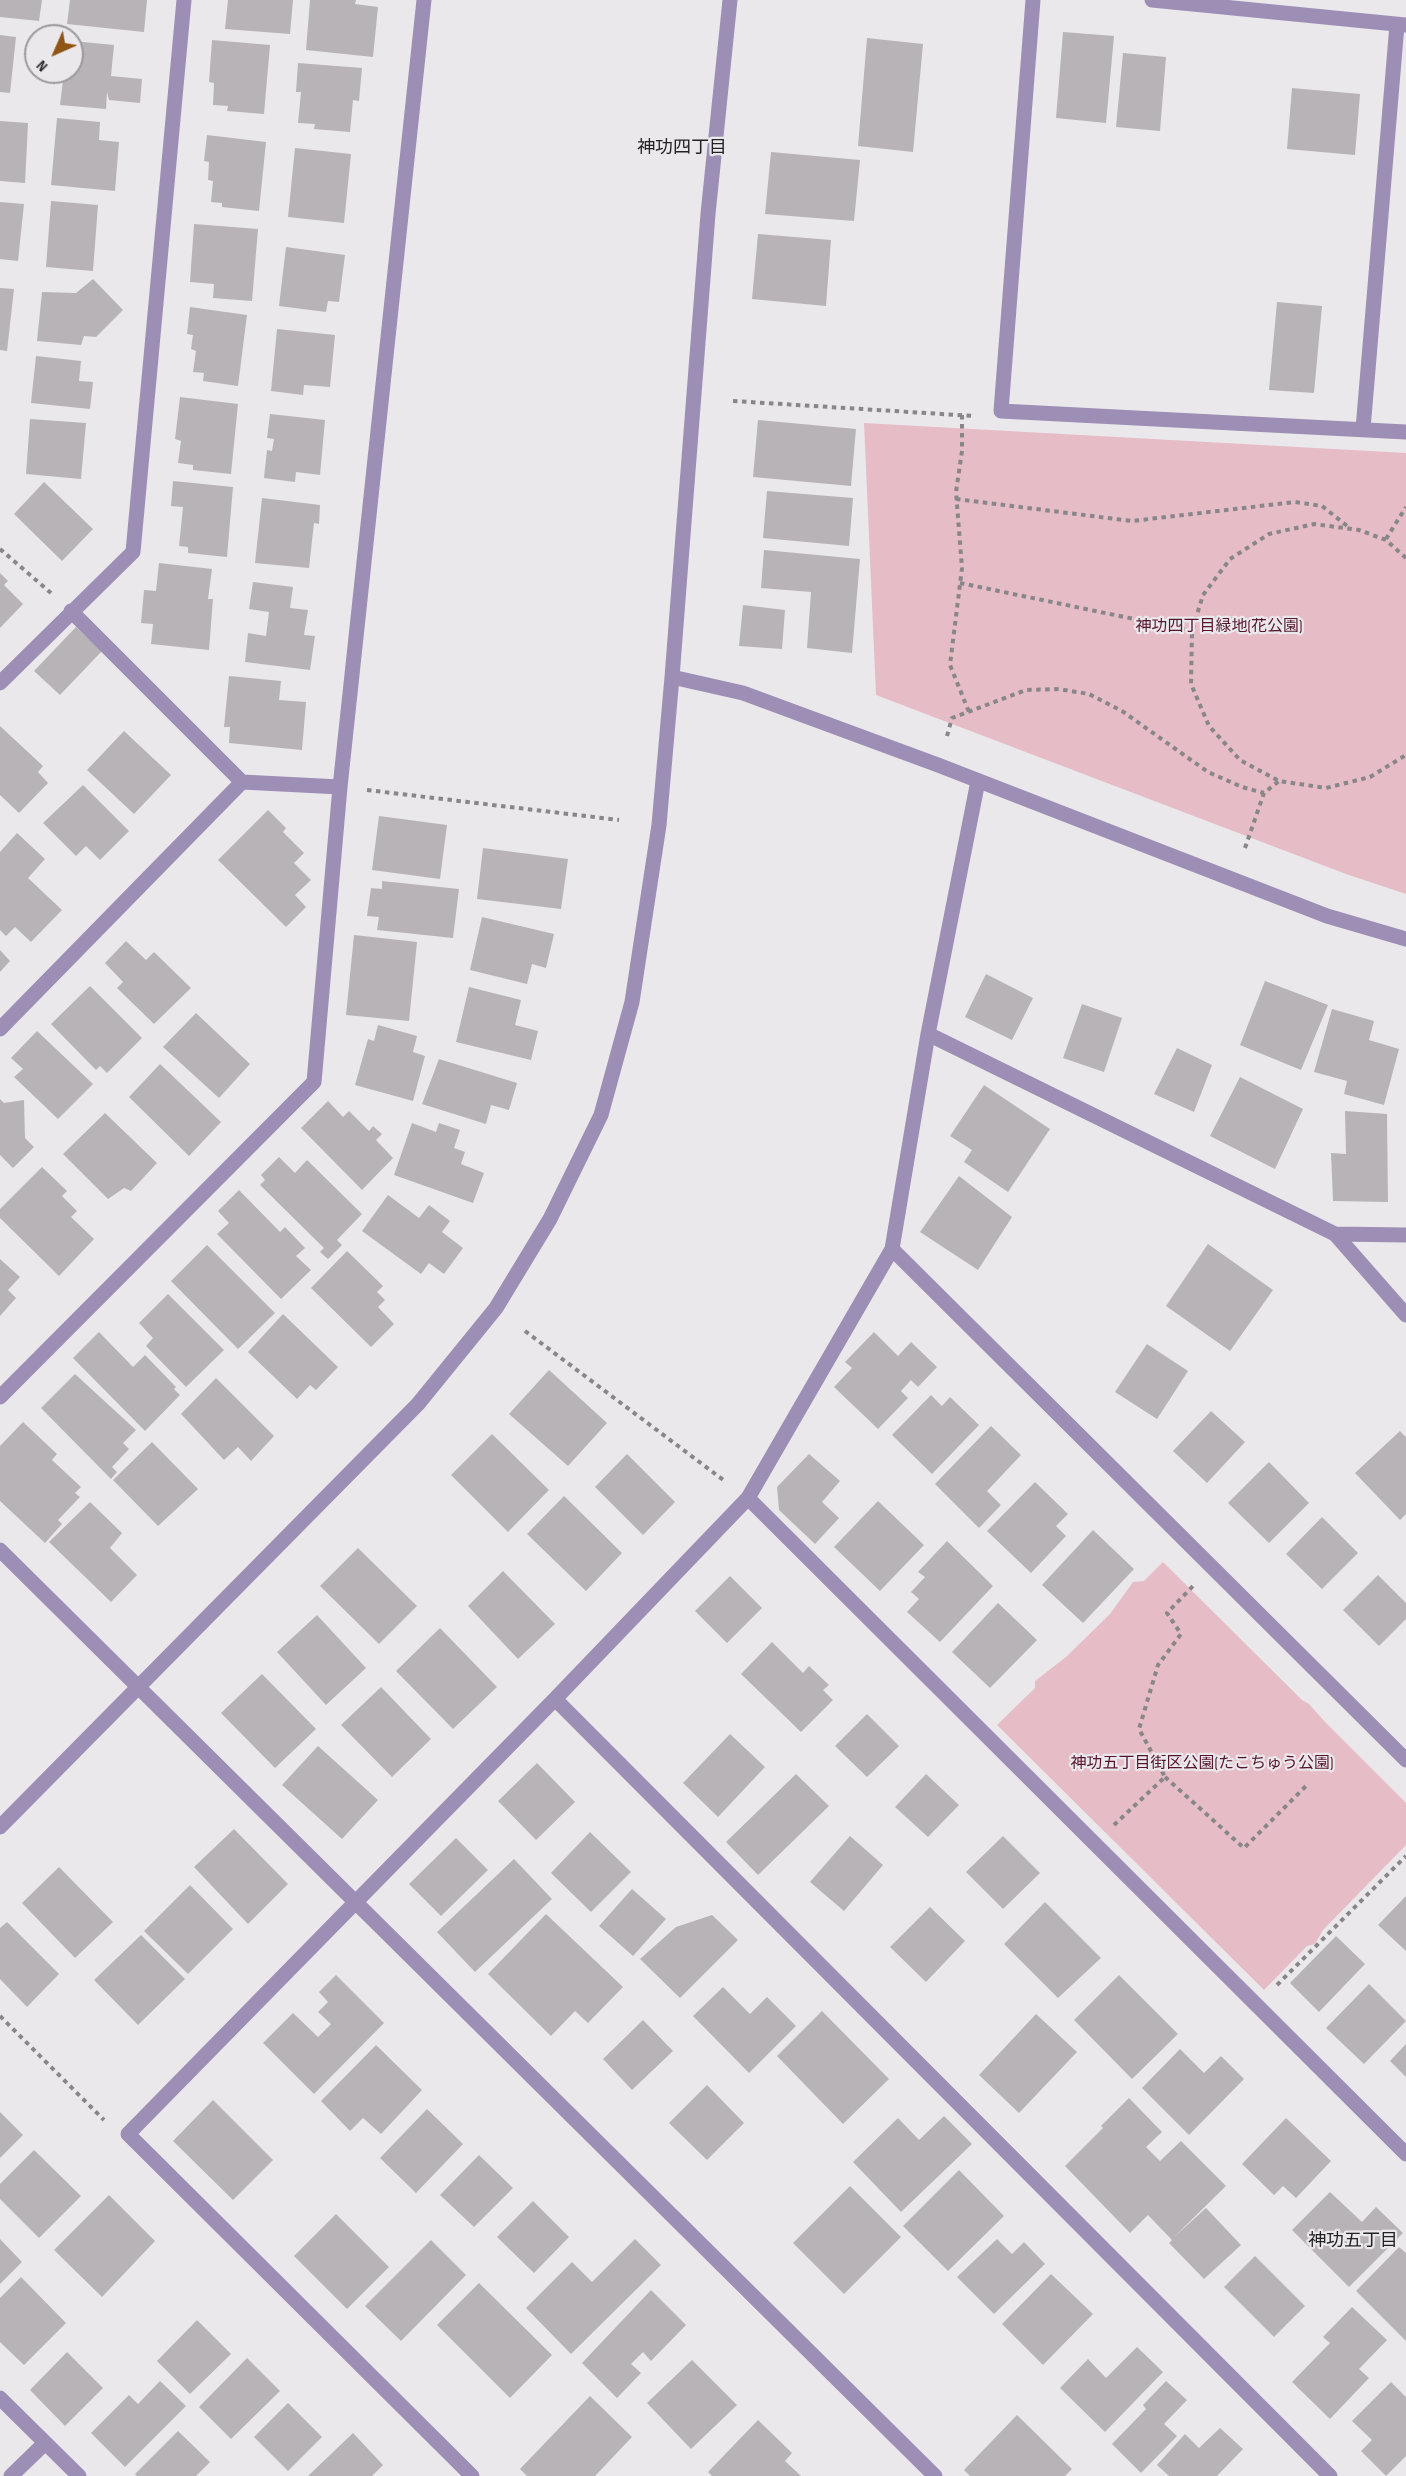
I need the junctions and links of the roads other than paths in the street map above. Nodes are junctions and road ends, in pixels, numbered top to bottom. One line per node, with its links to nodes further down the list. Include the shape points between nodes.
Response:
1 (184, 0): 9 (street, via 133,552)
2 (424, 0): 14 (street)
3 (730, 0): 10 (street, via 708,214)
4 (1033, 0): 7 (street, via 1001,411)
5 (1152, 0): 6 (street)
6 (1401, 25): 7 (street)
7 (1363, 429): 8 (street)
8 (1406, 432)
9 (72, 611): 11 (street); 13 (street)
10 (672, 677): 12 (street, via 743,693); 25 (street, via 659,825 632,1002 601,1115 550,1219 496,1308 418,1404)
11 (0, 683)
12 (978, 781): 15 (street, via 1327,916); 17 (street)
13 (242, 782): 14 (street); 16 (street)
14 (340, 787): 22 (street, via 314,1082)
15 (1406, 939)
16 (0, 1029)
17 (928, 1034): 18 (street); 20 (street)
18 (1335, 1234): 19 (street); 21 (street)
19 (1406, 1235)
20 (892, 1248): 23 (street); 27 (street)
21 (1406, 1315)
22 (0, 1397)
23 (748, 1498): 26 (street); 30 (street)
24 (0, 1550): 25 (street)
25 (138, 1688): 28 (street); 29 (street)
26 (555, 1699): 29 (street); 37 (street)
27 (1406, 1760)
28 (0, 1827)
29 (354, 1902): 35 (street, via 128,2134); 36 (street)
30 (1406, 2154)
31 (0, 2398): 32 (street)
32 (45, 2443): 33 (street); 34 (street)
33 (11, 2476)
34 (79, 2476)
35 (472, 2476)
36 (935, 2476)
37 (1330, 2476)

